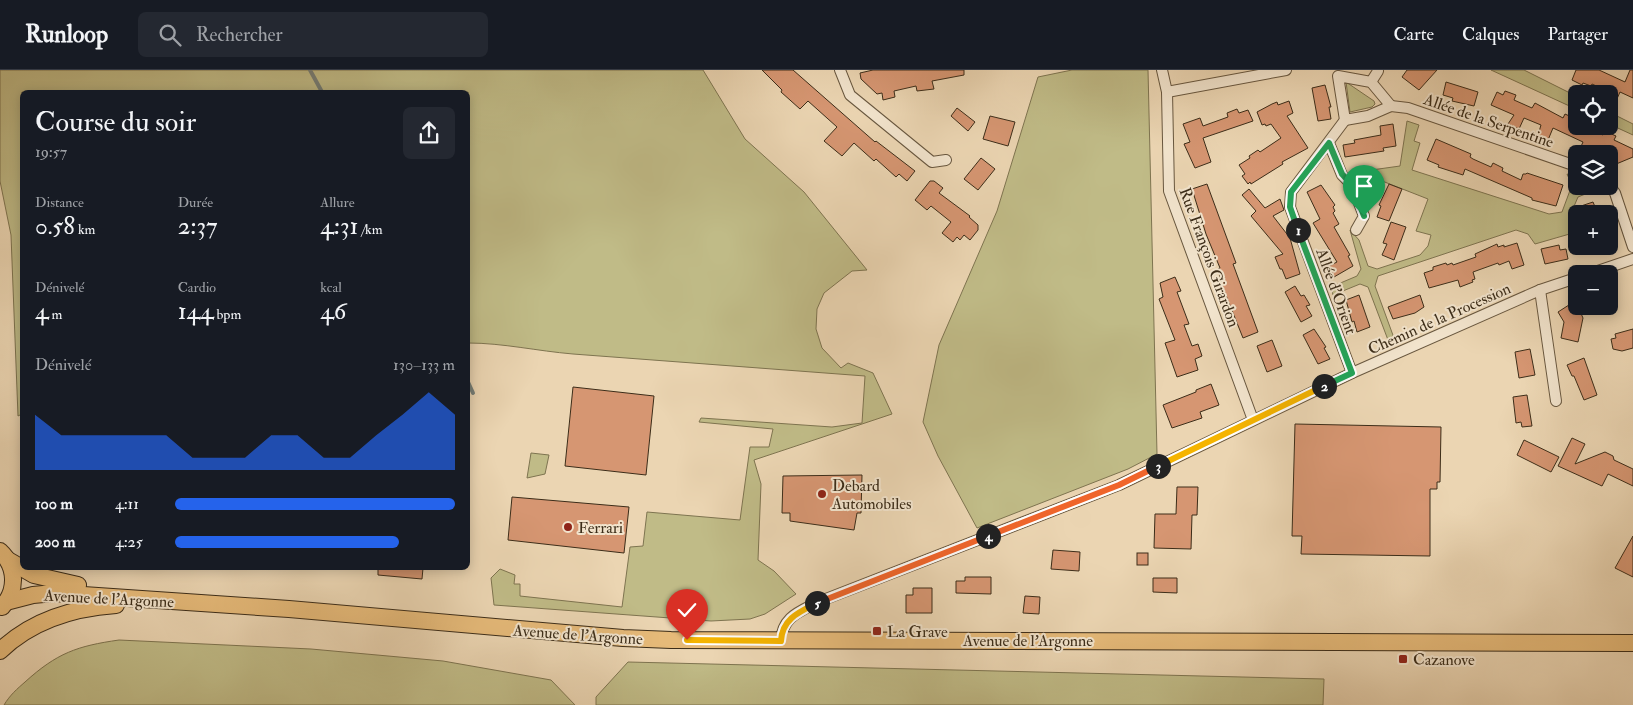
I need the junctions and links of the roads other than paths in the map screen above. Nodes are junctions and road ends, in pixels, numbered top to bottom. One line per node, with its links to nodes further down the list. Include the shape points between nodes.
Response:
1 (840, 70): 11 (street, via 850,95 932,162)
2 (1162, 70): 7 (street, Rue François Girardon)
3 (1286, 70): 7 (street)
4 (1379, 70): 6 (street)
5 (1334, 73): 6 (street); 9 (street)
6 (1371, 82): 8 (street)
7 (1167, 92): 22 (street, Rue François Girardon, via 1168,190)
8 (1390, 106): 9 (street, via 1368,116); 12 (street, Allée de la Serpentine, via 1408,108)
9 (1346, 120): 10 (street, Allée d'Orient)
10 (1329, 143): 14 (street, via 1342,174 1352,185 1364,216); 20 (street, Allée d'Orient, via 1291,192 1290,207)
11 (946, 160)
12 (1568, 163)
13 (1614, 195): 15 (street)
14 (1356, 230)
15 (1633, 247)
16 (1633, 259): 17 (street)
17 (1615, 265)
18 (1568, 281): 19 (street, Chemin de la Procession)
19 (1540, 290): 20 (street, Chemin de la Procession); 21 (street)
20 (1352, 373): 22 (street, Chemin de la Procession)
21 (1556, 401)
22 (1253, 420): 29 (street, Chemin de la Procession, via 1119,485 818,602 785,623)
23 (4, 556): 24 (main road, Avenue de l'Argonne); 28 (main road, via 11,568 13,584)
24 (20, 567)
25 (25, 570): 27 (main road, Avenue de l'Argonne, via 56,582)
26 (182, 602): 27 (main road, Avenue de l'Argonne); 28 (main road, Avenue de l'Argonne, via 54,593 32,595); 31 (main road, via 96,607 63,613 34,625)
27 (214, 604): 29 (main road, Avenue de l'Argonne, via 622,638)
28 (3, 606)
29 (781, 641): 30 (main road, Avenue de l'Argonne)
30 (1633, 643)
31 (0, 652)

